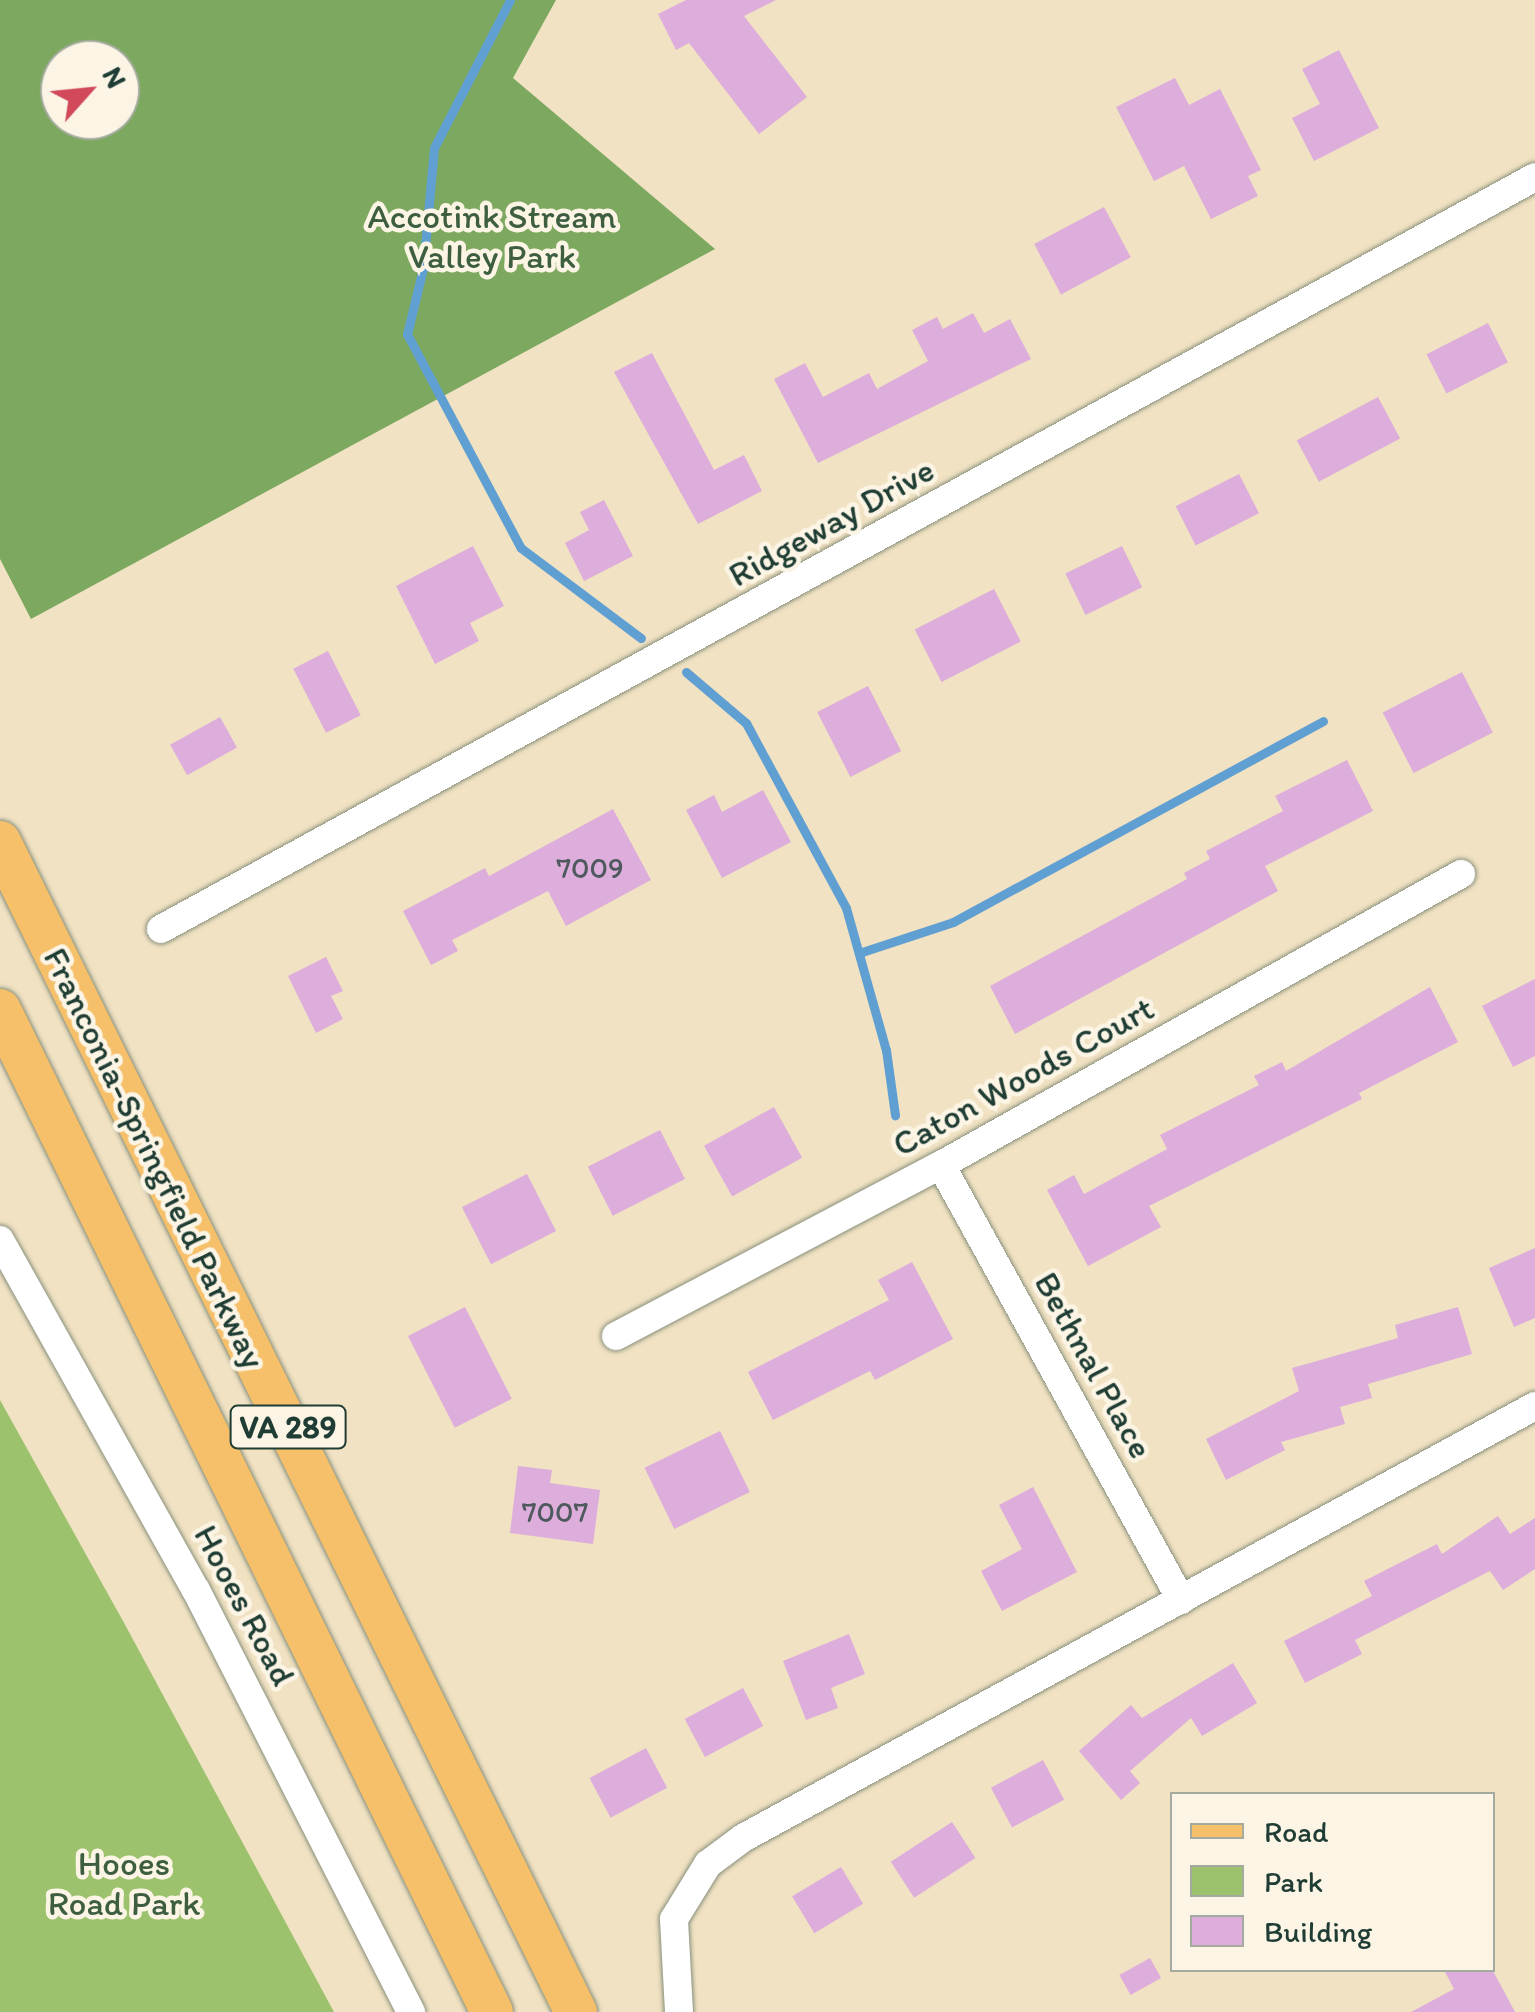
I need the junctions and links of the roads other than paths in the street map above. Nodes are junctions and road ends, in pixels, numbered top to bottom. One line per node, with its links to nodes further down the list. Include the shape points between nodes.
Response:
1 (1532, 187): 4 (street, Ridgeway Drive)
2 (0, 842): 13 (main road, Franconia-Springfield Parkway / VA 289)
3 (1461, 874): 6 (street, Caton Woods Court)
4 (161, 929)
5 (0, 1010): 12 (main road, Franconia-Springfield Parkway / VA 289)
6 (941, 1165): 8 (street, Caton Woods Court); 10 (street, Bethnal Place)
7 (0, 1240): 11 (street, Hooes Road, via 196,1590)
8 (616, 1336)
9 (1535, 1406): 10 (street)
10 (1182, 1600): 14 (street, via 708,1864 674,1920)
11 (411, 2012)
12 (492, 2012)
13 (576, 2012)
14 (679, 2012)

